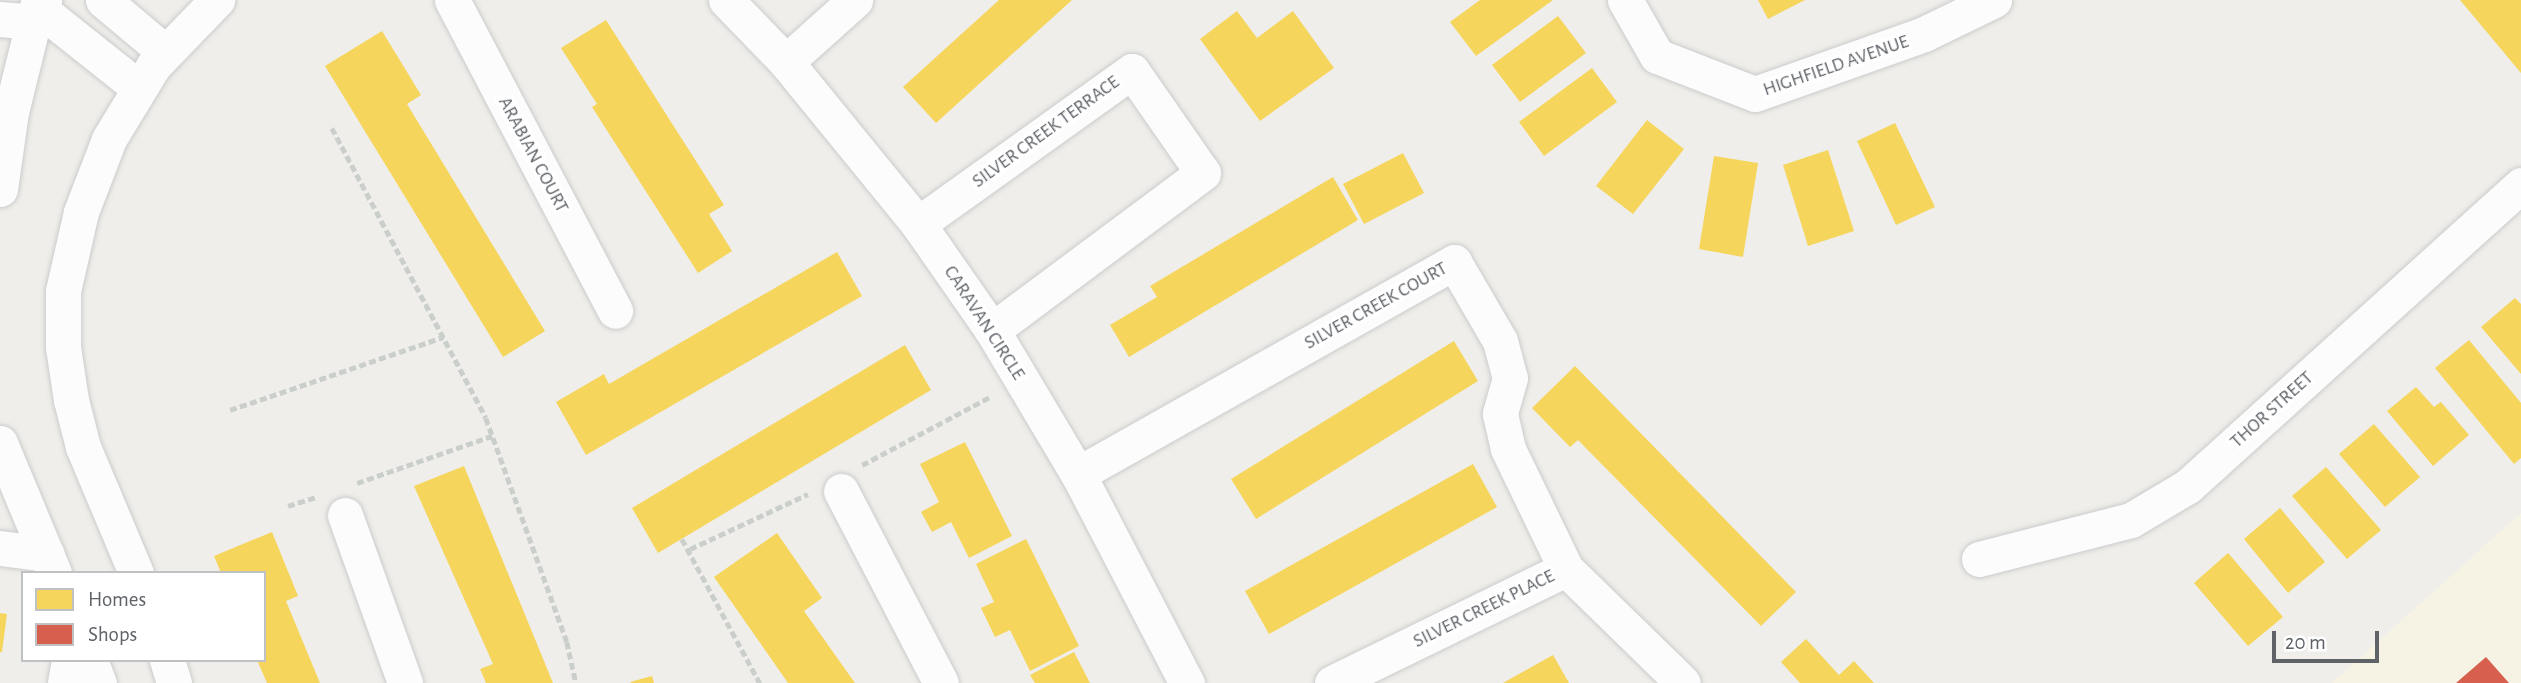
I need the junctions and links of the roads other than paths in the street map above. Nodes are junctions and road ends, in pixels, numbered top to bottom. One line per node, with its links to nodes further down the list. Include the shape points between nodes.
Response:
1 (103, 0): 9 (street)
2 (217, 0): 9 (street)
3 (452, 0): 15 (street, ARABIAN COURT)
4 (726, 0): 10 (street, CARAVAN CIRCLE)
5 (855, 0): 10 (street)
6 (1625, 0): 7 (street, HIGHFIELD AVENUE, via 1657,56 1755,94 1924,34)
7 (1994, 0)
8 (29, 12): 11 (street); 13 (street)
9 (165, 52): 11 (street)
10 (786, 62): 14 (street, CARAVAN CIRCLE)
11 (139, 88): 25 (street, via 108,139 93,177 63,291 63,347 83,447)
12 (2521, 185): 22 (street, THOR STREET, via 2188,486 2131,520)
13 (0, 189)
14 (918, 224): 16 (street, CARAVAN CIRCLE); 16 (street, SILVER CREEK TERRACE, via 1132,71 1203,173)
15 (615, 311)
16 (992, 330): 18 (street, CARAVAN CIRCLE)
17 (0, 443): 23 (street)
18 (1078, 474): 24 (street, SILVER CREEK COURT, via 1454,262 1500,341 1510,378 1500,414 1508,449); 34 (street, CARAVAN CIRCLE)
19 (841, 491): 33 (street)
20 (340, 498): 32 (street)
21 (0, 548): 23 (street)
22 (1979, 559)
23 (51, 564)
24 (1566, 569): 35 (street, SILVER CREEK PLACE); 36 (street, SILVER CREEK PLACE)
25 (135, 571)
26 (69, 662): 29 (street)
27 (91, 662): 30 (street)
28 (168, 662): 31 (street)
29 (65, 683)
30 (99, 683)
31 (174, 683)
32 (405, 683)
33 (941, 683)
34 (1187, 683)
35 (1332, 683)
36 (1683, 683)

